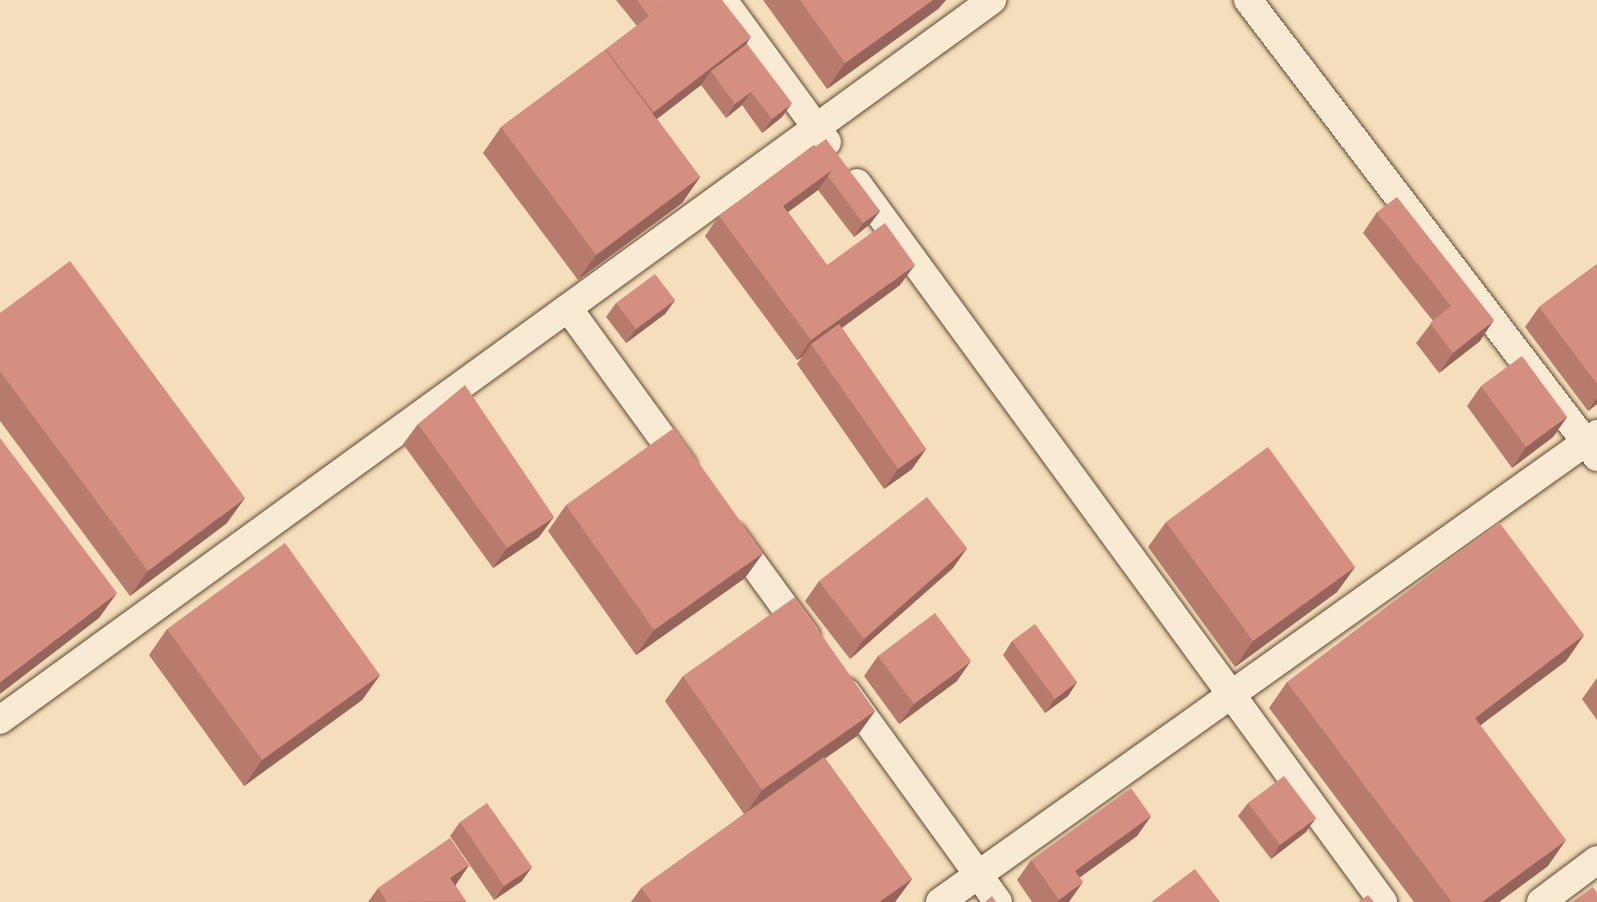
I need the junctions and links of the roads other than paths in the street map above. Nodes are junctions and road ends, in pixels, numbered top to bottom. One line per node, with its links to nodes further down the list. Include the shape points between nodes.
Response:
1 (723, 0): 4 (street)
2 (992, 0): 4 (street)
3 (1248, 0): 6 (street)
4 (816, 128): 5 (street); 9 (street)
5 (568, 308): 7 (street); 10 (street)
6 (1593, 444): 9 (street)
7 (699, 489)
8 (716, 512): 12 (street)
9 (1232, 695): 12 (street); 15 (street)
10 (0, 720)
11 (1597, 860): 16 (street)
12 (979, 874): 13 (street); 14 (street)
13 (940, 902)
14 (998, 902)
15 (1383, 902)
16 (1541, 902)

